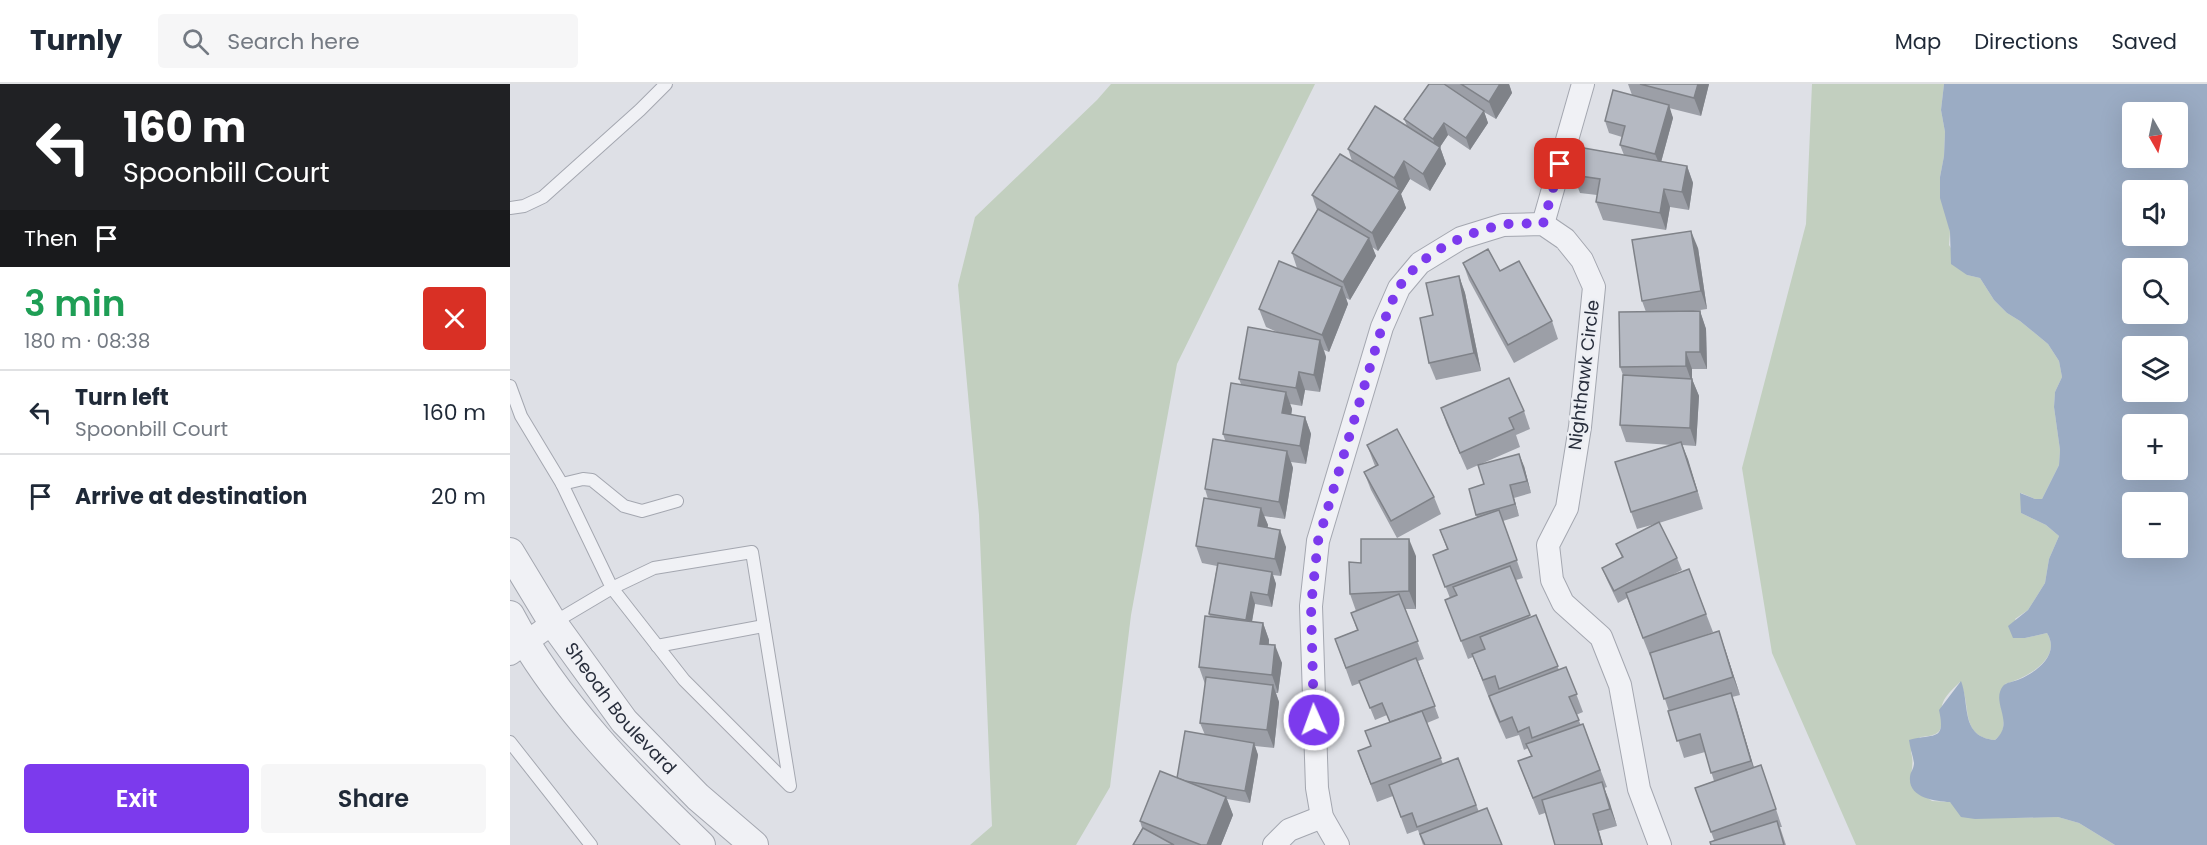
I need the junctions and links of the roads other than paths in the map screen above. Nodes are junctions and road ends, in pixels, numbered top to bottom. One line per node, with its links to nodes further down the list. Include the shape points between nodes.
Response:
1 (666, 84): 3 (lane, via 543,196)
2 (1583, 84): 4 (street)
3 (510, 208)
4 (1543, 224): 16 (street, via 1503,225 1461,238 1420,263 1399,288 1382,327 1318,541 1311,606 1317,788); 22 (street, Nighthawk Circle, via 1565,239 1582,260 1594,287 1580,427 1567,508 1548,545 1552,580 1563,603 1601,637 1620,685 1639,789)
5 (510, 386): 6 (lane, via 521,416)
6 (562, 484): 7 (lane, via 583,478 592,480 624,506 642,511); 9 (lane)
7 (677, 501)
8 (510, 552): 11 (street, Sheoah Boulevard)
9 (612, 588): 11 (lane); 12 (lane, via 654,568 752,552); 13 (lane)
10 (510, 615): 14 (street, Sheoah Boulevard)
11 (553, 622): 14 (street); 19 (street, Sheoah Boulevard, via 624,721 698,797)
12 (764, 626): 13 (lane); 13 (lane, via 790,786 684,680)
13 (657, 646)
14 (518, 649): 18 (street, Sheoah Boulevard, via 654,800)
15 (510, 742): 17 (lane)
16 (1322, 817): 20 (street, via 1289,830); 21 (street)
17 (591, 845)
18 (701, 845)
19 (754, 845)
20 (1274, 845)
21 (1338, 845)
22 (1660, 845)

